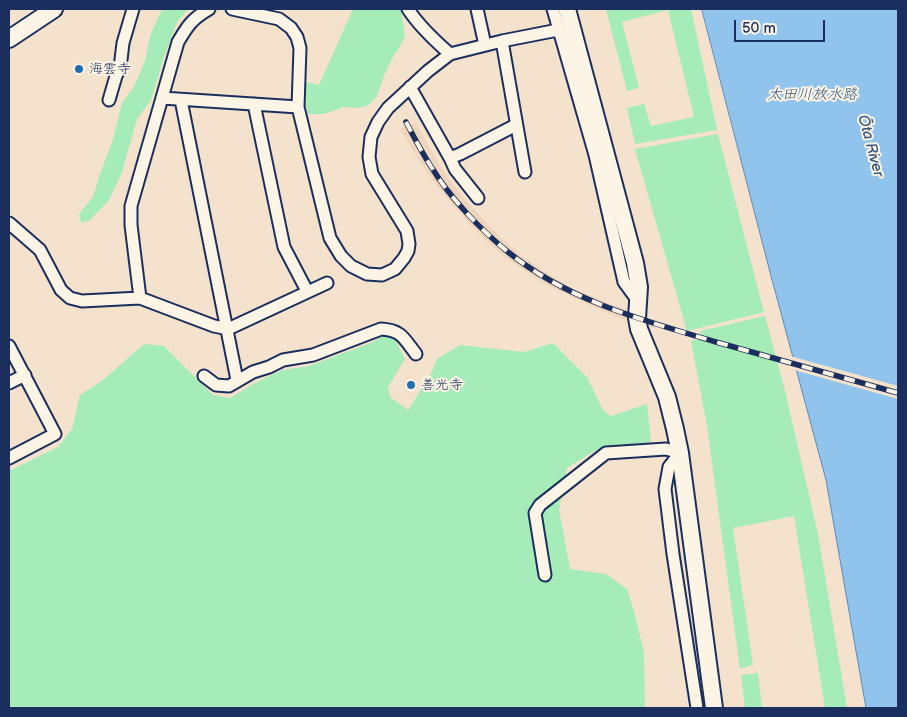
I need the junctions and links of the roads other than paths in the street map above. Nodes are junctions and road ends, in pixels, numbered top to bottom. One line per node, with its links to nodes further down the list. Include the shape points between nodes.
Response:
1 (54, 9): 10 (street)
2 (132, 9): 16 (street, via 120,68)
3 (209, 9): 15 (street, via 188,25 178,42)
4 (232, 9): 20 (street, via 280,19 291,28 300,48)
5 (408, 9): 13 (street)
6 (477, 9): 12 (street)
7 (553, 9): 9 (street)
8 (567, 9): 18 (street)
9 (558, 30): 11 (street); 18 (street)
10 (9, 39)
11 (502, 41): 12 (street); 21 (street)
12 (485, 45): 13 (street)
13 (450, 54): 14 (street)
14 (410, 87): 20 (street, via 378,122 371,137 368,157 372,174 407,231 409,244 408,251 395,269 382,275 367,274 351,266 330,238); 22 (street)
15 (162, 98): 17 (street); 28 (street, via 132,206 131,225)
16 (109, 100)
17 (181, 100): 19 (street); 29 (street)
18 (586, 101): 36 (street, via 635,263 639,287 639,330 667,397)
19 (254, 104): 20 (street); 27 (street, via 284,247)
20 (298, 107)
21 (516, 125): 22 (street); 23 (street)
22 (450, 158): 24 (street)
23 (525, 172)
24 (478, 198)
25 (9, 224): 28 (street, via 40,250 61,290 70,298 82,301)
26 (327, 282): 27 (street)
27 (307, 291): 29 (street)
28 (140, 298): 29 (street)
29 (228, 329): 34 (street)
30 (9, 346): 32 (street)
31 (416, 354): 34 (street, via 399,334 392,329 381,329 313,355 283,360)
32 (25, 375): 35 (street); 37 (street, via 55,434)
33 (204, 376): 34 (street, via 216,385 228,386)
34 (237, 380)
35 (9, 383)
36 (680, 453): 38 (street, via 666,448 606,453 540,505 535,513); 39 (street, via 669,467 664,489); 40 (street)
37 (9, 458)
38 (546, 575)
39 (696, 708)
40 (714, 708)

